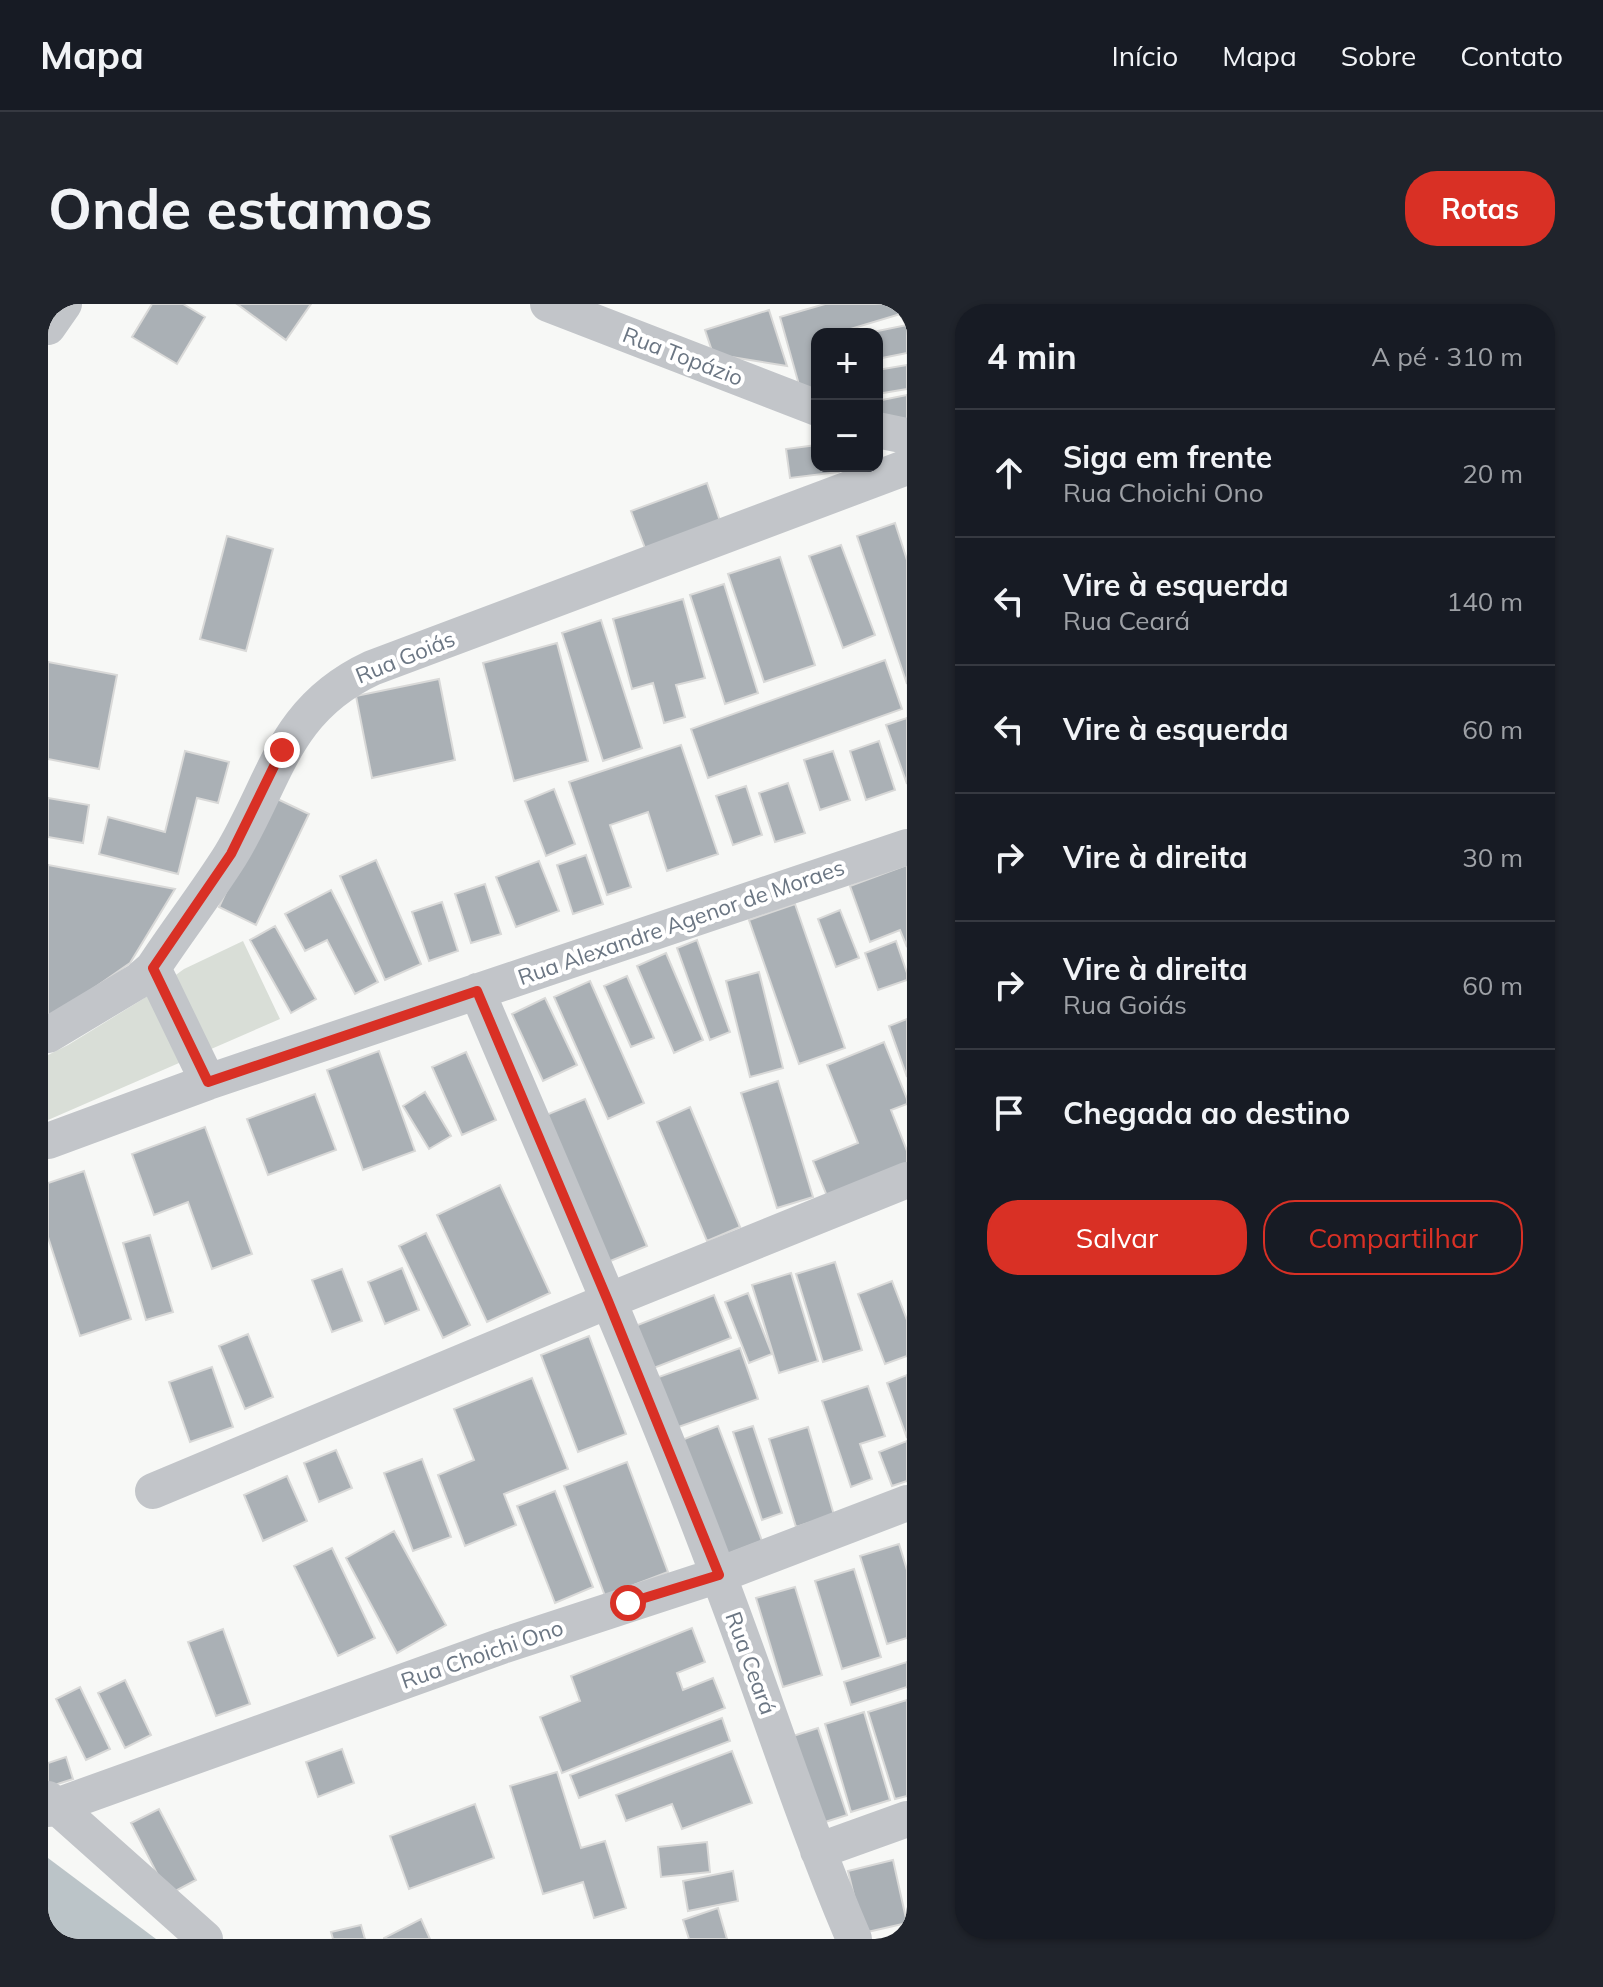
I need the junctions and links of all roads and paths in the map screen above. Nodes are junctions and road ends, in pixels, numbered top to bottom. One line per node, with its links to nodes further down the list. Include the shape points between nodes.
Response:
1 (64, 304): 3 (street)
2 (548, 304): 4 (street, Rua Topázio)
3 (48, 327)
4 (811, 408)
5 (883, 431): 6 (street)
6 (907, 436)
7 (907, 467): 9 (street, Rua Goiás)
8 (852, 472): 9 (street, via 838,489)
9 (807, 506): 11 (street, Rua Goiás, via 339,685 282,750 231,854)
10 (907, 847): 12 (street, Rua Alexandre Agenor de Moraes)
11 (153, 968): 13 (street, Rua Goiás); 14 (street)
12 (477, 991): 14 (street, Rua Alexandre Agenor de Moraes); 17 (street, Rua Ceará)
13 (48, 1035)
14 (208, 1082): 15 (street, Rua Alexandre Agenor de Moraes)
15 (48, 1141)
16 (907, 1180): 17 (street)
17 (608, 1301): 18 (street); 20 (street, Rua Ceará)
18 (153, 1491)
19 (907, 1503): 20 (street, Rua Choichi Ono)
20 (719, 1575): 21 (street, Rua Choichi Ono); 23 (street, Rua Ceará)
21 (51, 1805): 24 (street)
22 (907, 1819): 23 (street)
23 (818, 1851): 25 (street, Rua Ceará)
24 (205, 1939)
25 (854, 1939)

